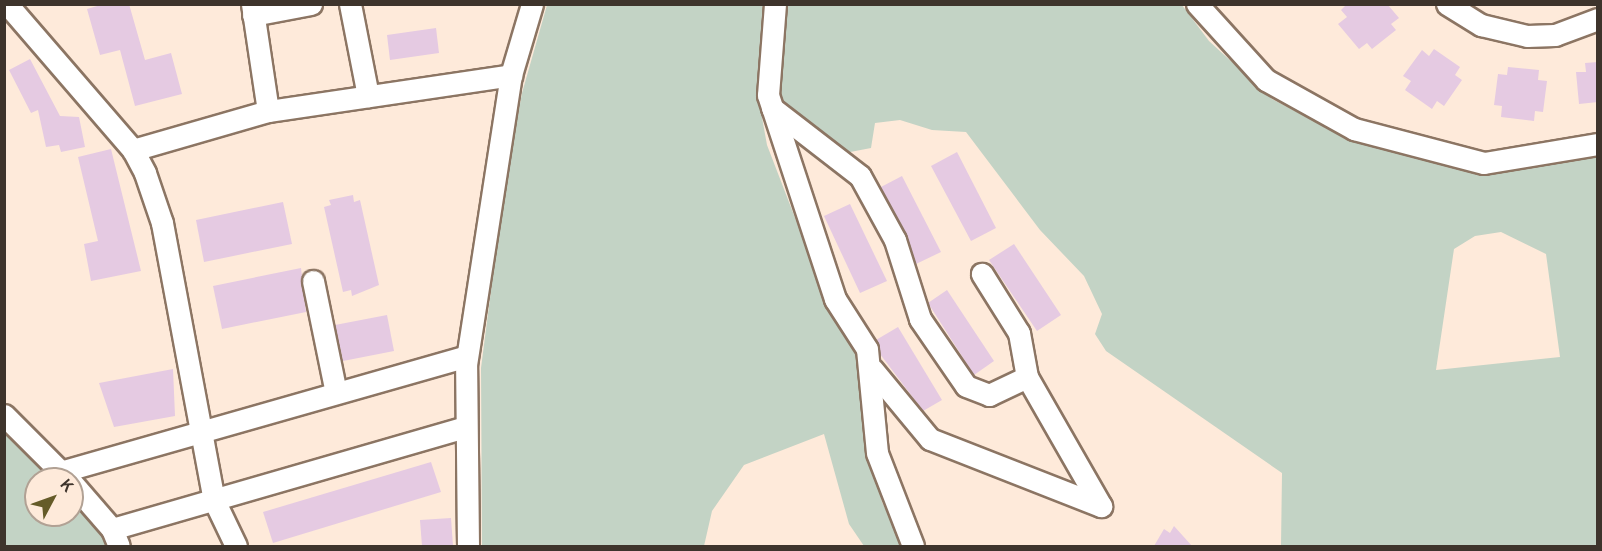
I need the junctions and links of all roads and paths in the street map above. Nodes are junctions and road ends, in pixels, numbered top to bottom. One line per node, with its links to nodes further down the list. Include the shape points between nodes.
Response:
1 (7, 4): 15 (street)
2 (311, 4): 8 (street)
3 (350, 4): 11 (street)
4 (532, 4): 10 (street)
5 (775, 4): 12 (street)
6 (1197, 4): 14 (street, via 1266,80 1354,129 1484,163)
7 (1447, 4): 9 (street, via 1481,25 1527,36 1555,35)
8 (253, 10): 13 (street)
9 (1598, 19)
10 (511, 75): 11 (street); 18 (street)
11 (368, 96): 13 (street)
12 (772, 108): 19 (street, via 835,299 867,349); 20 (street, via 860,176 895,240 920,319 966,386 989,396)
13 (268, 111): 15 (street)
14 (1598, 144)
15 (133, 150): 24 (street, via 162,223)
16 (982, 274): 20 (street, via 1019,333)
17 (313, 281): 21 (street)
18 (467, 356): 21 (street); 23 (street)
19 (872, 369): 20 (street, via 930,439 1101,506); 32 (street, via 877,453)
20 (1026, 377)
21 (336, 393): 24 (street)
22 (4, 415): 25 (street)
23 (463, 428): 28 (street); 31 (street)
24 (201, 432): 26 (street); 28 (street)
25 (56, 467)
26 (84, 472)
27 (84, 499): 29 (street)
28 (214, 501): 29 (street); 30 (street)
29 (115, 538)
30 (236, 546)
31 (468, 546)
32 (913, 546)

